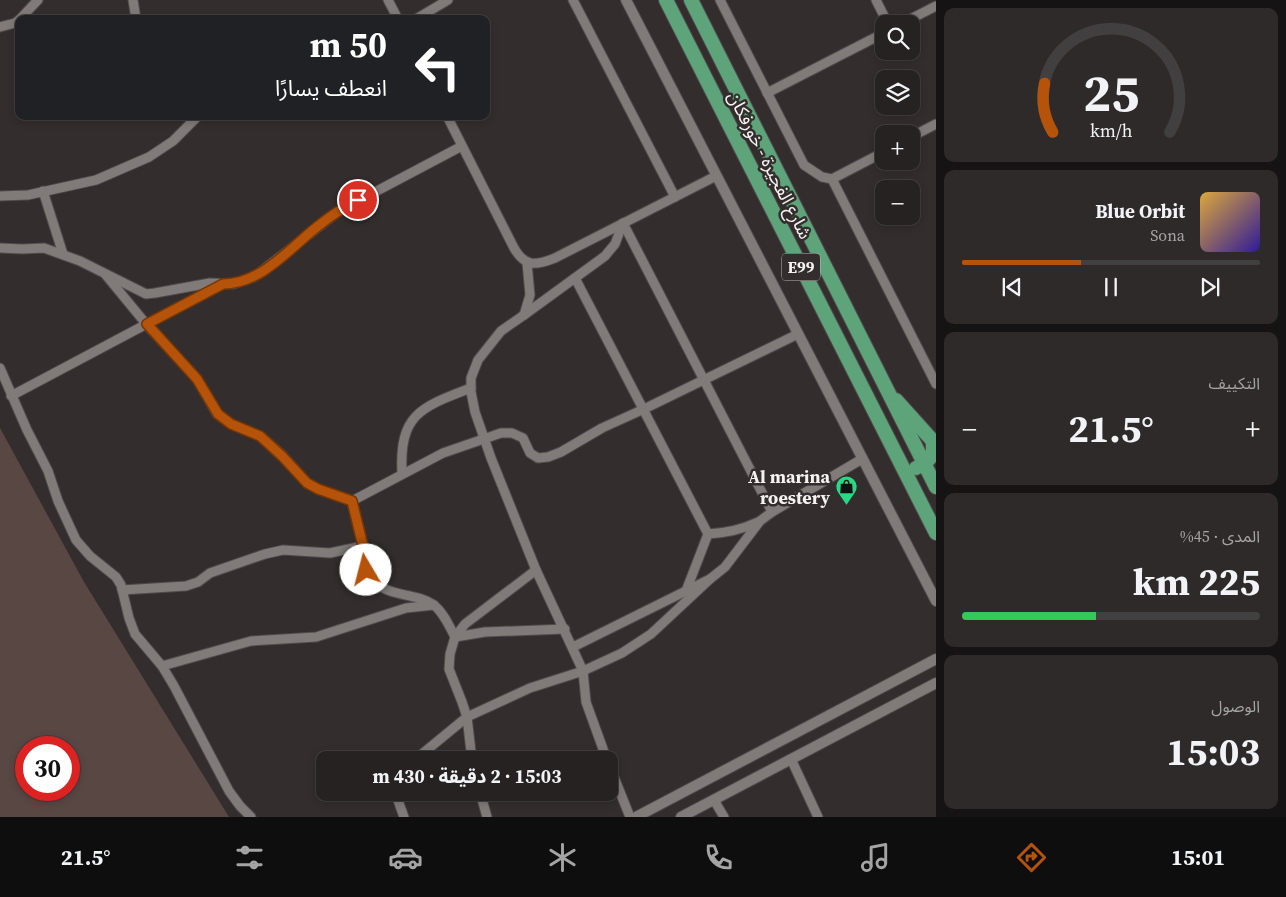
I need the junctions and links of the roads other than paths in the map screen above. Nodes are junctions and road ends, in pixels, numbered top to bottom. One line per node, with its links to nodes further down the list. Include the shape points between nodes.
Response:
1 (38, 0): 12 (street)
2 (133, 0): 13 (street)
3 (388, 0): 14 (street)
4 (448, 0): 15 (street)
5 (573, 0): 32 (street)
6 (626, 0): 28 (street)
7 (666, 0): 49 (highway, شارع الفجيرة - خورفكان / E99)
8 (691, 0): 52 (highway, شارع الفجيرة - خورفكان / E99, via 885,388 932,440 933,454)
9 (720, 0): 21 (street)
10 (876, 0): 16 (street)
11 (936, 6): 17 (street)
12 (24, 15)
13 (135, 15)
14 (396, 15)
15 (423, 15)
16 (884, 15)
17 (918, 15)
18 (15, 23): 19 (street)
19 (0, 27)
20 (875, 38): 21 (street)
21 (767, 93): 29 (street, via 804,164 818,175)
22 (194, 120): 30 (street, via 150,157 96,180)
23 (449, 120): 26 (street)
24 (936, 124): 25 (street)
25 (920, 133)
26 (462, 146): 36 (street, via 514,248); 39 (street, via 339,211 254,277)
27 (875, 157): 29 (street)
28 (716, 176): 32 (street); 42 (street)
29 (832, 179): 45 (street)
30 (43, 192): 31 (street); 35 (street)
31 (0, 196)
32 (675, 197): 33 (street)
33 (623, 223): 36 (street, via 550,260); 38 (street, via 615,244 605,256); 44 (street)
34 (0, 248): 35 (street, via 44,248)
35 (63, 254): 37 (street)
36 (528, 263): 40 (street, via 530,295)
37 (105, 274): 39 (street, via 146,294); 41 (street)
38 (575, 278): 40 (street); 48 (street)
39 (223, 284): 41 (street)
40 (524, 315): 46 (street, via 501,331 487,346 471,378)
41 (147, 324): 47 (street); 55 (street, via 197,379 218,414 231,424 260,436 307,483)
42 (798, 334): 44 (street); 51 (street)
43 (0, 368): 47 (street)
44 (703, 381): 48 (street); 56 (street)
45 (936, 384)
46 (471, 388): 50 (street); 53 (street, via 424,408 411,422 400,451)
47 (12, 396): 63 (street, via 76,540 116,577)
48 (644, 409): 50 (street, via 548,457 538,458 530,453 523,438 512,433); 59 (street)
49 (880, 424): 52 (highway, via 890,427 910,466 915,468); 58 (highway, شارع الفجيرة - خورفكان / E99)
50 (484, 438): 53 (street, via 442,453); 61 (street)
51 (862, 459): 56 (street); 65 (street)
52 (923, 464): 54 (highway)
53 (402, 473): 55 (street)
54 (936, 487)
55 (352, 501): 60 (street)
56 (772, 512): 57 (street)
57 (760, 521): 59 (street, via 744,529); 62 (street, via 725,567)
58 (936, 533)
59 (708, 534): 64 (street)
60 (363, 546): 63 (street, via 330,553 284,550 210,573 186,586); 66 (street, via 366,570 373,581 393,593)
61 (536, 570): 67 (street); 68 (street, via 465,624)
62 (710, 579): 64 (street); 72 (street, via 651,634 622,653)
63 (122, 590): 71 (street, via 135,634)
64 (686, 591): 69 (street)
65 (936, 601)
66 (434, 605): 68 (street); 71 (street, via 406,608 316,637 251,641)
67 (565, 629): 68 (street, via 485,632); 69 (street)
68 (455, 637): 74 (street, via 449,669)
69 (573, 647): 72 (street)
70 (936, 659): 87 (street)
71 (162, 666): 83 (street, via 229,790)
72 (583, 670): 74 (street, via 530,688); 77 (street, via 586,702)
73 (936, 683): 78 (street)
74 (467, 717): 75 (street); 76 (street)
75 (426, 751)
76 (471, 751)
77 (603, 751)
78 (791, 759): 80 (street); 90 (street)
79 (618, 787): 86 (street)
80 (714, 800): 88 (street); 89 (street)
81 (398, 801): 84 (street)
82 (483, 801): 85 (street)
83 (251, 817)
84 (404, 817)
85 (487, 817)
86 (630, 817)
87 (636, 817)
88 (681, 817)
89 (724, 817)
90 (818, 817)

